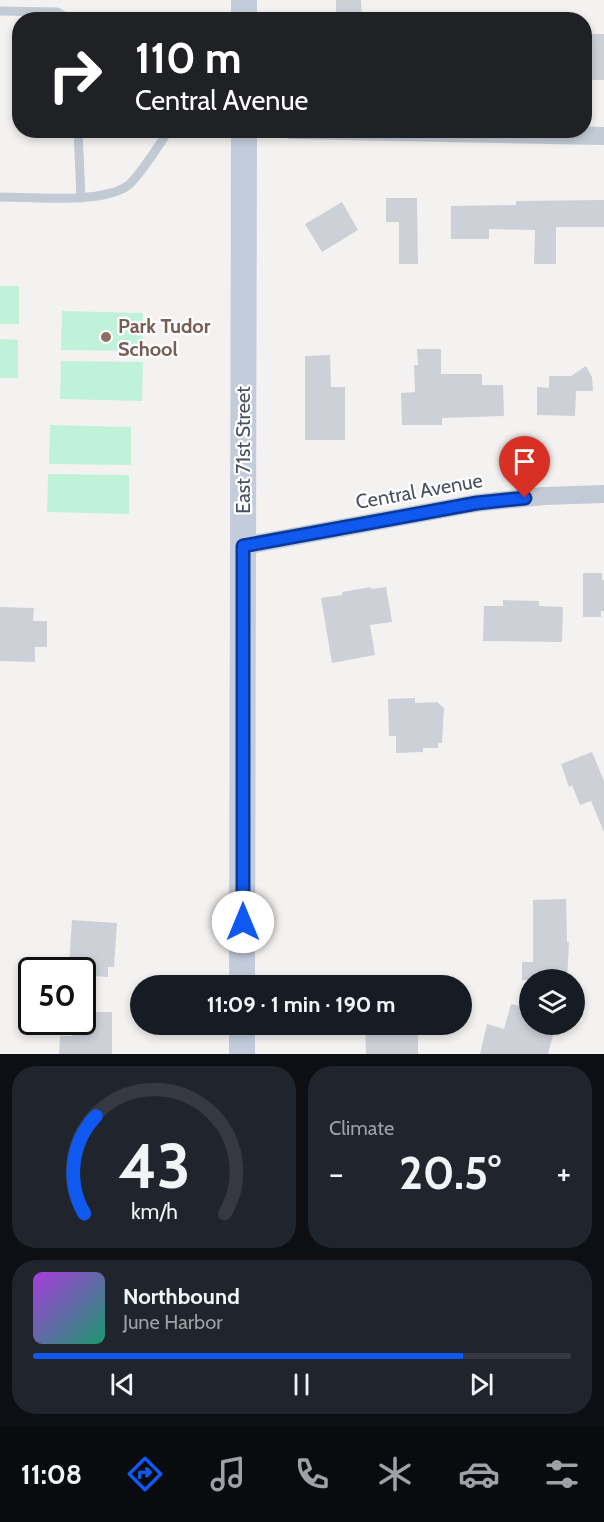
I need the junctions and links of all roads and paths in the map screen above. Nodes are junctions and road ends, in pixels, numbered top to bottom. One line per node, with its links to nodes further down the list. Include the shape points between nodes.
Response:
1 (0, 11): 2 (lane)
2 (57, 12)
3 (78, 138): 7 (lane)
4 (162, 138): 7 (lane, via 128,186)
5 (244, 138): 9 (main road, East 71st Street)
6 (0, 197): 7 (lane)
7 (81, 198)
8 (604, 494): 9 (street, Central Avenue, via 477,503)
9 (243, 546): 10 (main road, East 71st Street)
10 (242, 975)
11 (242, 1035): 12 (main road)
12 (242, 1054)

